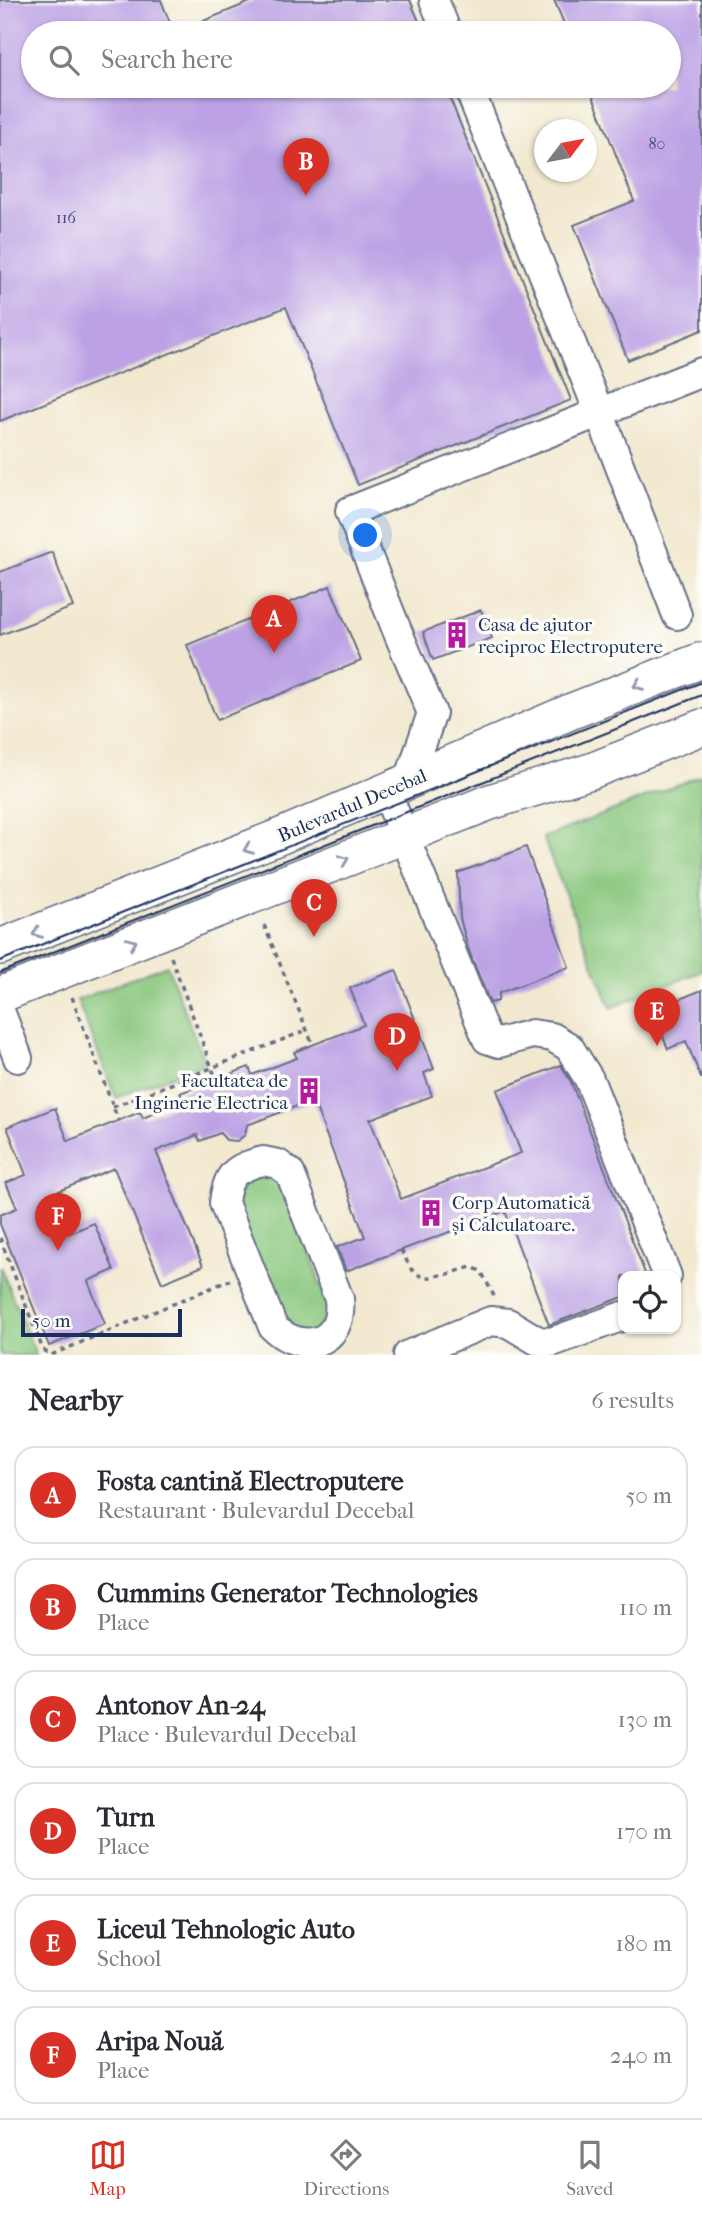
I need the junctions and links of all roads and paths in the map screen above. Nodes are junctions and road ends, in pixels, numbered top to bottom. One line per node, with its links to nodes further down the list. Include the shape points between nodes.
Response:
1 (434, 0): 2 (lane)
2 (442, 21)
3 (473, 98): 5 (lane)
4 (702, 372): 5 (lane)
5 (599, 412): 6 (lane); 9 (lane, via 350,511 432,713)
6 (677, 615)
7 (702, 660): 9 (main road, Bulevardul Decebal, one-way to 9)
8 (702, 727): 10 (main road)
9 (397, 785): 10 (lane); 12 (main road, Bulevardul Decebal, one-way to 12)
10 (404, 836): 14 (main road, one-way to 10); 27 (lane, via 487,1039 499,1043 532,1034 552,1037 569,1047 579,1061)
11 (264, 925): 17 (path)
12 (0, 947)
13 (169, 952): 20 (path)
14 (0, 995)
15 (72, 996): 22 (path)
16 (0, 1011): 19 (lane)
17 (307, 1030): 18 (path); 20 (path)
18 (313, 1045)
19 (18, 1058)
20 (211, 1067): 21 (path); 22 (path)
21 (216, 1079)
22 (113, 1107): 23 (path)
23 (118, 1120)
24 (0, 1238): 26 (path, via 43,1350 51,1355)
25 (401, 1250): 29 (path, via 411,1269 423,1278 471,1266 481,1271)
26 (251, 1271): 30 (lane, via 273,1327 283,1339); 30 (lane, via 224,1203 226,1183 246,1165 263,1161 290,1173 339,1299 341,1314)
27 (665, 1271)
28 (618, 1318): 29 (lane, via 552,1342 538,1341)
29 (508, 1323): 31 (lane, via 491,1321)
30 (324, 1348)
31 (408, 1355)

